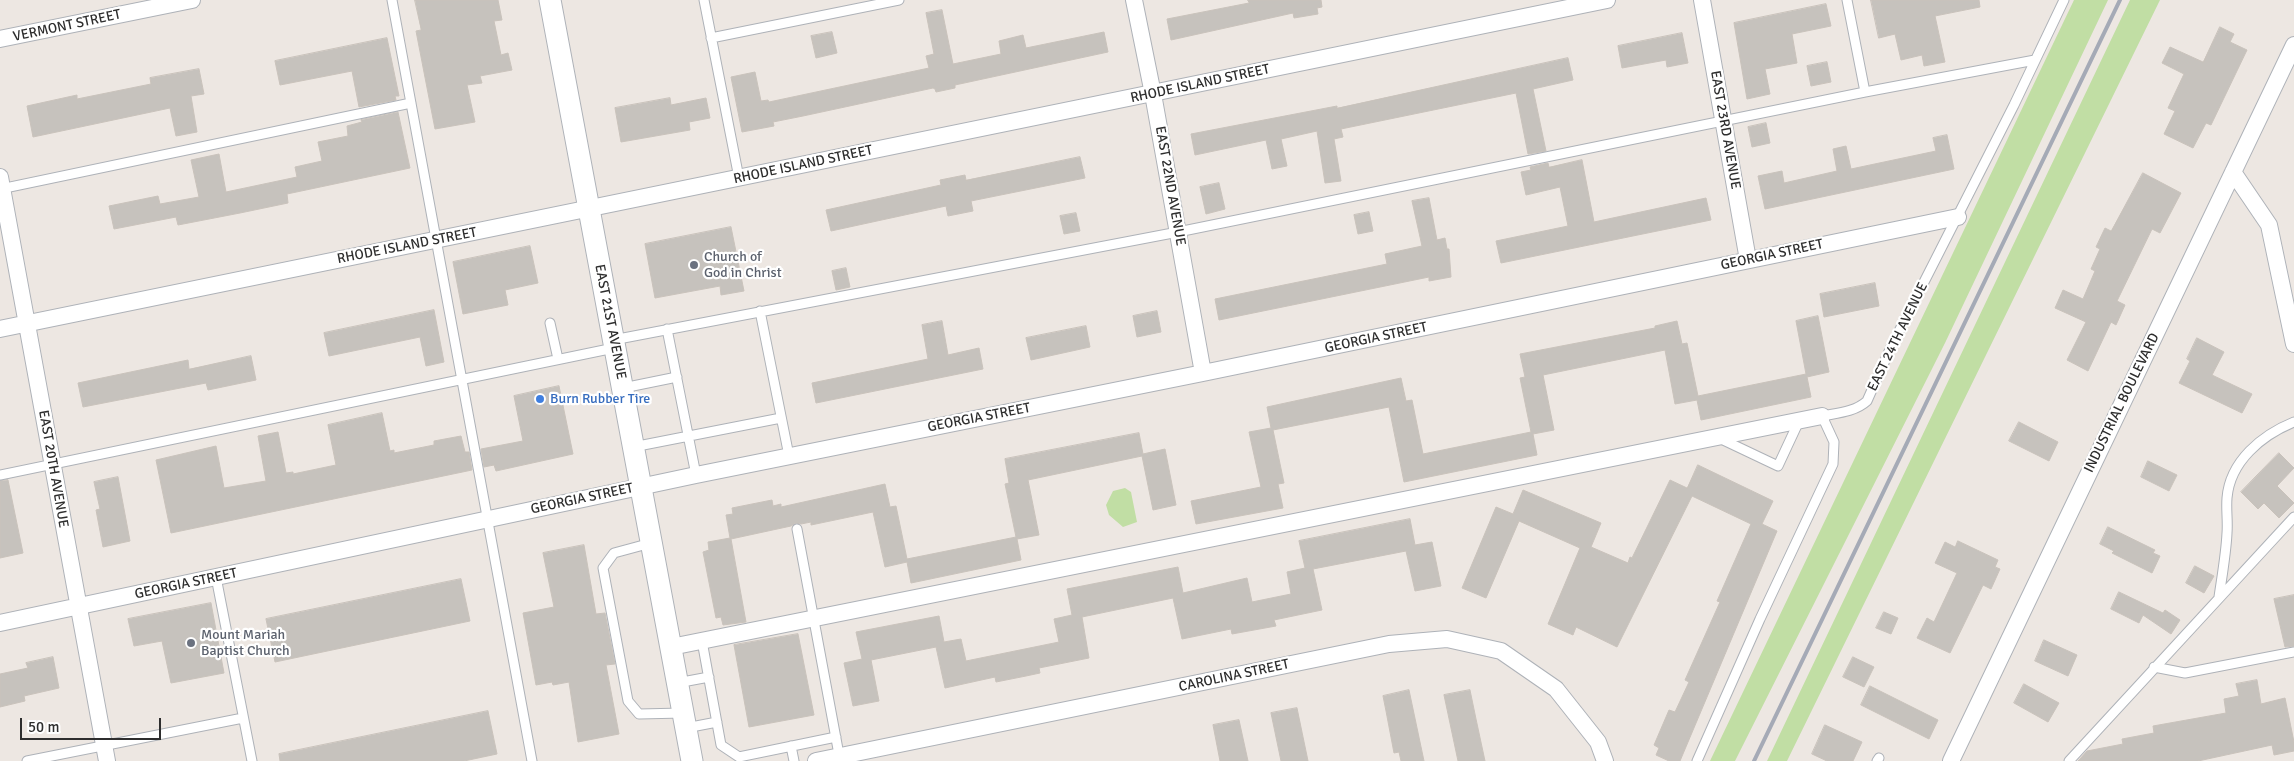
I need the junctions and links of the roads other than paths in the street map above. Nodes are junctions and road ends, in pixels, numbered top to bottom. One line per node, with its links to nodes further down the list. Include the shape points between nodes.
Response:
1 (192, 0): 12 (street, VERMONT STREET)
2 (392, 0): 17 (lane)
3 (550, 0): 22 (street, EAST 21ST AVENUE)
4 (704, 0): 11 (lane)
5 (899, 0): 11 (lane)
6 (1134, 0): 16 (street, EAST 22ND AVENUE)
7 (1607, 0): 16 (street, RHODE ISLAND STREET)
8 (1702, 0): 18 (street, EAST 23RD AVENUE)
9 (1847, 0): 15 (lane)
10 (2064, 0): 14 (lane, EAST 24TH AVENUE)
11 (711, 38): 20 (lane)
12 (0, 39)
13 (2294, 45): 19 (street, INDUSTRIAL BOULEVARD)
14 (2035, 60): 15 (lane); 23 (lane, EAST 24TH AVENUE)
15 (1865, 92): 18 (lane)
16 (1154, 94): 20 (street, RHODE ISLAND STREET); 24 (street, EAST 22ND AVENUE)
17 (411, 103): 21 (lane); 25 (lane)
18 (1724, 121): 24 (lane); 26 (street, EAST 23RD AVENUE)
19 (2233, 172): 28 (street, via 2269,225); 83 (street, INDUSTRIAL BOULEVARD)
20 (739, 178): 22 (street, RHODE ISLAND STREET)
21 (1, 185): 29 (street, EAST 20TH AVENUE)
22 (589, 209): 25 (street, RHODE ISLAND STREET); 33 (street, EAST 21ST AVENUE)
23 (1958, 216): 26 (street, GEORGIA STREET); 40 (lane, EAST 24TH AVENUE, via 1867,401 1851,410)
24 (1178, 232): 27 (lane); 36 (street, EAST 22ND AVENUE)
25 (436, 240): 29 (street, RHODE ISLAND STREET); 38 (lane)
26 (1748, 260): 36 (street, GEORGIA STREET)
27 (760, 311): 32 (lane); 41 (lane)
28 (2291, 312): 34 (street)
29 (27, 323): 31 (street, RHODE ISLAND STREET); 48 (street, EAST 20TH AVENUE)
30 (550, 323): 35 (lane)
31 (0, 329)
32 (667, 329): 33 (lane); 37 (lane)
33 (614, 344): 35 (lane); 39 (street, EAST 21ST AVENUE)
34 (2294, 344)
35 (558, 359): 38 (lane)
36 (1203, 373): 47 (street, GEORGIA STREET)
37 (677, 377): 39 (lane); 44 (lane)
38 (462, 379): 48 (lane); 53 (lane)
39 (622, 388): 46 (street, EAST 21ST AVENUE)
40 (1822, 416): 42 (street); 82 (lane, via 1834,442 1833,464)
41 (781, 418): 44 (lane); 47 (lane)
42 (1799, 421): 45 (street); 45 (lane, via 1778,466)
43 (2294, 422): 57 (lane, via 2261,440 2250,450 2232,479 2227,498 2227,533)
44 (688, 436): 46 (lane); 50 (lane)
45 (1718, 438): 59 (street)
46 (633, 447): 51 (street, EAST 21ST AVENUE)
47 (790, 456): 50 (street, GEORGIA STREET)
48 (52, 464): 49 (lane); 58 (street, EAST 20TH AVENUE)
49 (0, 475)
50 (696, 475): 51 (street, GEORGIA STREET)
51 (641, 487): 53 (street, GEORGIA STREET); 55 (street, EAST 21ST AVENUE)
52 (2294, 517): 57 (lane)
53 (488, 519): 56 (street, GEORGIA STREET); 77 (lane)
54 (797, 529): 59 (lane)
55 (651, 543): 62 (street, EAST 21ST AVENUE); 68 (lane, via 614,553 603,568 614,633 628,701 639,714)
56 (216, 577): 58 (street, GEORGIA STREET); 67 (lane)
57 (2219, 597): 64 (lane)
58 (78, 607): 60 (street, GEORGIA STREET); 72 (street, EAST 20TH AVENUE)
59 (814, 618): 61 (street); 70 (lane)
60 (0, 623)
61 (702, 641): 62 (street); 65 (lane)
62 (670, 647): 66 (street, EAST 21ST AVENUE)
63 (2294, 652): 64 (lane, via 2185,673)
64 (2154, 667): 84 (lane)
65 (709, 677): 66 (lane); 69 (lane)
66 (678, 683): 68 (street, EAST 21ST AVENUE)
67 (243, 718): 72 (lane); 76 (lane)
68 (684, 721): 69 (lane); 78 (street, EAST 21ST AVENUE)
69 (717, 722): 73 (lane, via 721,745 739,757)
70 (836, 737): 71 (lane); 74 (lane)
71 (791, 746): 73 (lane); 79 (lane)
72 (105, 753): 75 (lane)
73 (749, 758)
74 (840, 759): 80 (street, CAROLINA STREET); 81 (street, CAROLINA STREET, via 1389,644 1447,639 1501,651 1556,689 1598,742)
75 (27, 761)
76 (252, 761)
77 (532, 761)
78 (692, 761)
79 (794, 761)
80 (816, 761)
81 (1604, 761)
82 (1697, 761)
83 (1951, 761)
84 (2069, 761)

